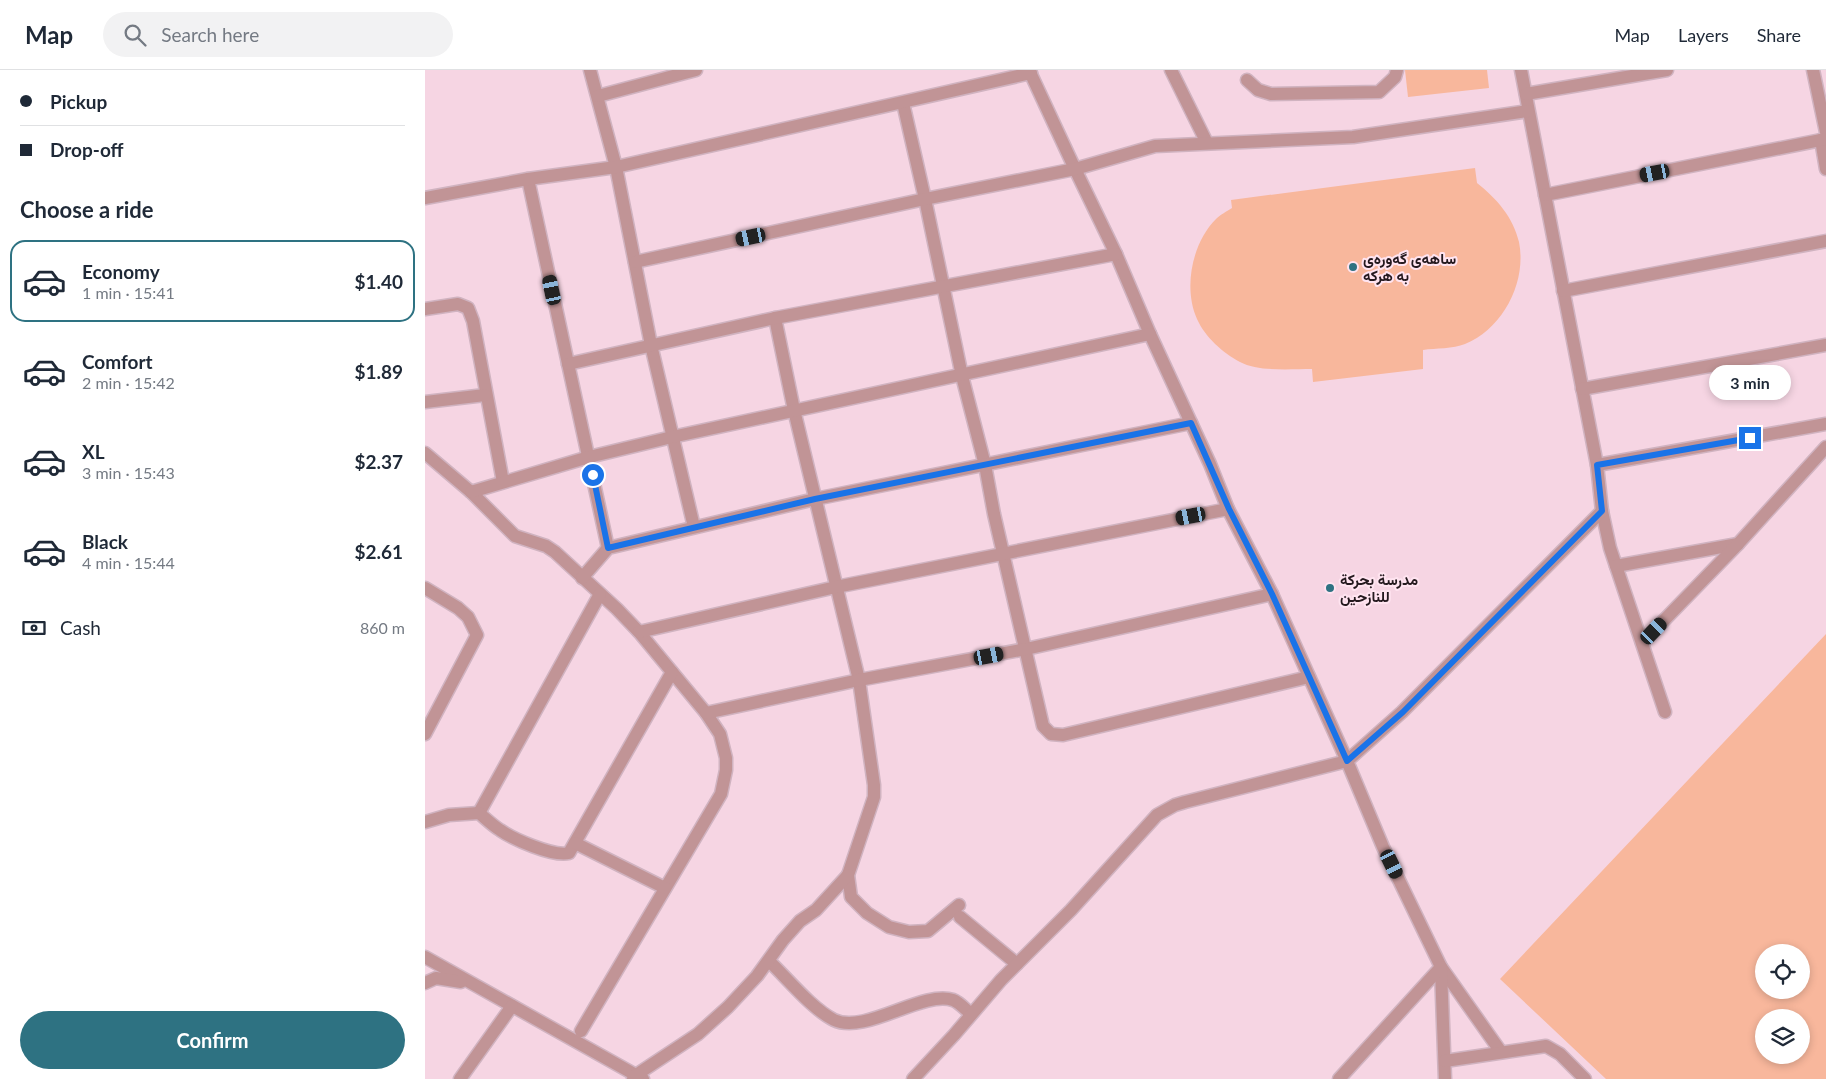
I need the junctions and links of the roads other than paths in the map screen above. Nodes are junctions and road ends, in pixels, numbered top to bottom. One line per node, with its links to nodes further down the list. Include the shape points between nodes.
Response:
1 (590, 70): 11 (street)
2 (696, 70): 11 (street)
3 (1171, 70): 15 (street)
4 (1397, 70): 9 (street, via 1395,77 1379,92 1271,94 1258,90)
5 (1521, 70): 10 (street)
6 (1813, 70): 14 (street)
7 (1660, 71): 10 (street)
8 (1030, 72): 12 (street); 17 (street)
9 (1247, 80)
10 (1526, 94): 13 (street)
11 (598, 96): 16 (street)
12 (903, 103): 16 (street); 22 (street)
13 (1528, 110): 15 (street, via 1353,137); 20 (street)
14 (1824, 137): 18 (street); 20 (street)
15 (1207, 143): 17 (street, via 1155,146)
16 (616, 167): 19 (street); 25 (street)
17 (1075, 169): 22 (street); 24 (street)
18 (1826, 169)
19 (528, 179): 21 (street); 33 (street)
20 (1545, 195): 27 (street)
21 (425, 198)
22 (925, 199): 25 (street); 26 (street)
23 (1826, 241): 27 (street)
24 (1116, 254): 26 (street); 30 (street)
25 (635, 262): 31 (street)
26 (943, 286): 29 (street); 34 (street)
27 (1563, 291): 35 (street)
28 (425, 309): 36 (street, via 458,304 468,308)
29 (775, 318): 31 (street); 38 (street)
30 (1150, 334): 34 (street); 39 (street)
31 (651, 345): 33 (street); 41 (street)
32 (1826, 345): 35 (street)
33 (568, 364): 44 (street)
34 (962, 376): 38 (street); 45 (street)
35 (1582, 389): 46 (street)
36 (485, 396): 37 (street); 47 (street)
37 (425, 402)
38 (794, 410): 41 (street); 49 (street)
39 (1191, 423): 45 (street); 50 (street)
40 (1826, 424): 46 (street)
41 (672, 437): 44 (street); 52 (street)
42 (1826, 447): 53 (street)
43 (425, 452): 48 (street)
44 (589, 457): 47 (street); 54 (street)
45 (985, 465): 49 (street); 55 (street)
46 (1597, 465): 51 (street)
47 (503, 482): 48 (street)
48 (471, 492): 57 (street, via 515,536 551,549)
49 (815, 499): 52 (street); 58 (street)
50 (1229, 509): 55 (street); 61 (street)
51 (1602, 511): 56 (street); 71 (street, via 1403,712)
52 (694, 528): 54 (street)
53 (1738, 544): 56 (street); 63 (street)
54 (608, 548): 57 (street)
55 (1004, 555): 58 (street); 64 (street)
56 (1616, 566): 63 (street)
57 (582, 578): 60 (street)
58 (836, 586): 62 (street); 67 (street)
59 (425, 588): 70 (street, via 468,617 477,635)
60 (600, 594): 62 (street); 72 (street)
61 (1272, 594): 64 (street); 66 (street)
62 (639, 632): 65 (street)
63 (1642, 643): 68 (street)
64 (1026, 649): 66 (street, via 1043,726 1051,734 1063,735); 67 (street)
65 (672, 672): 69 (street); 74 (street)
66 (1309, 678): 71 (street)
67 (859, 680): 69 (street); 75 (street, via 874,797)
68 (1665, 712)
69 (706, 713): 76 (street, via 724,746 725,782)
70 (425, 734)
71 (1347, 761): 79 (street, via 1165,809 1149,822 1071,910); 80 (street, via 1383,847)
72 (479, 813): 73 (street, via 449,815); 74 (street, via 500,830 554,853 569,853)
73 (425, 822)
74 (575, 843): 76 (street)
75 (848, 875): 78 (street, via 816,910 800,921); 79 (street, via 851,897 867,914 889,927 909,932 928,931 959,911)
76 (665, 888): 85 (street)
77 (425, 957): 82 (street)
78 (769, 960): 84 (street, via 819,1010 835,1021 853,1024 936,999 954,1000); 88 (street, via 729,1007)
79 (1017, 964): 84 (street)
80 (1441, 967): 86 (street); 87 (street); 91 (street)
81 (425, 983): 82 (street, via 441,978)
82 (473, 984): 83 (street)
83 (512, 1006): 88 (street); 89 (street)
84 (971, 1014): 90 (street)
85 (581, 1031)
86 (1501, 1052): 87 (street); 93 (street, via 1546,1046 1560,1054)
87 (1445, 1061): 92 (street)
88 (637, 1078)
89 (460, 1079)
90 (913, 1079)
91 (1339, 1079)
92 (1445, 1079)
93 (1585, 1079)

